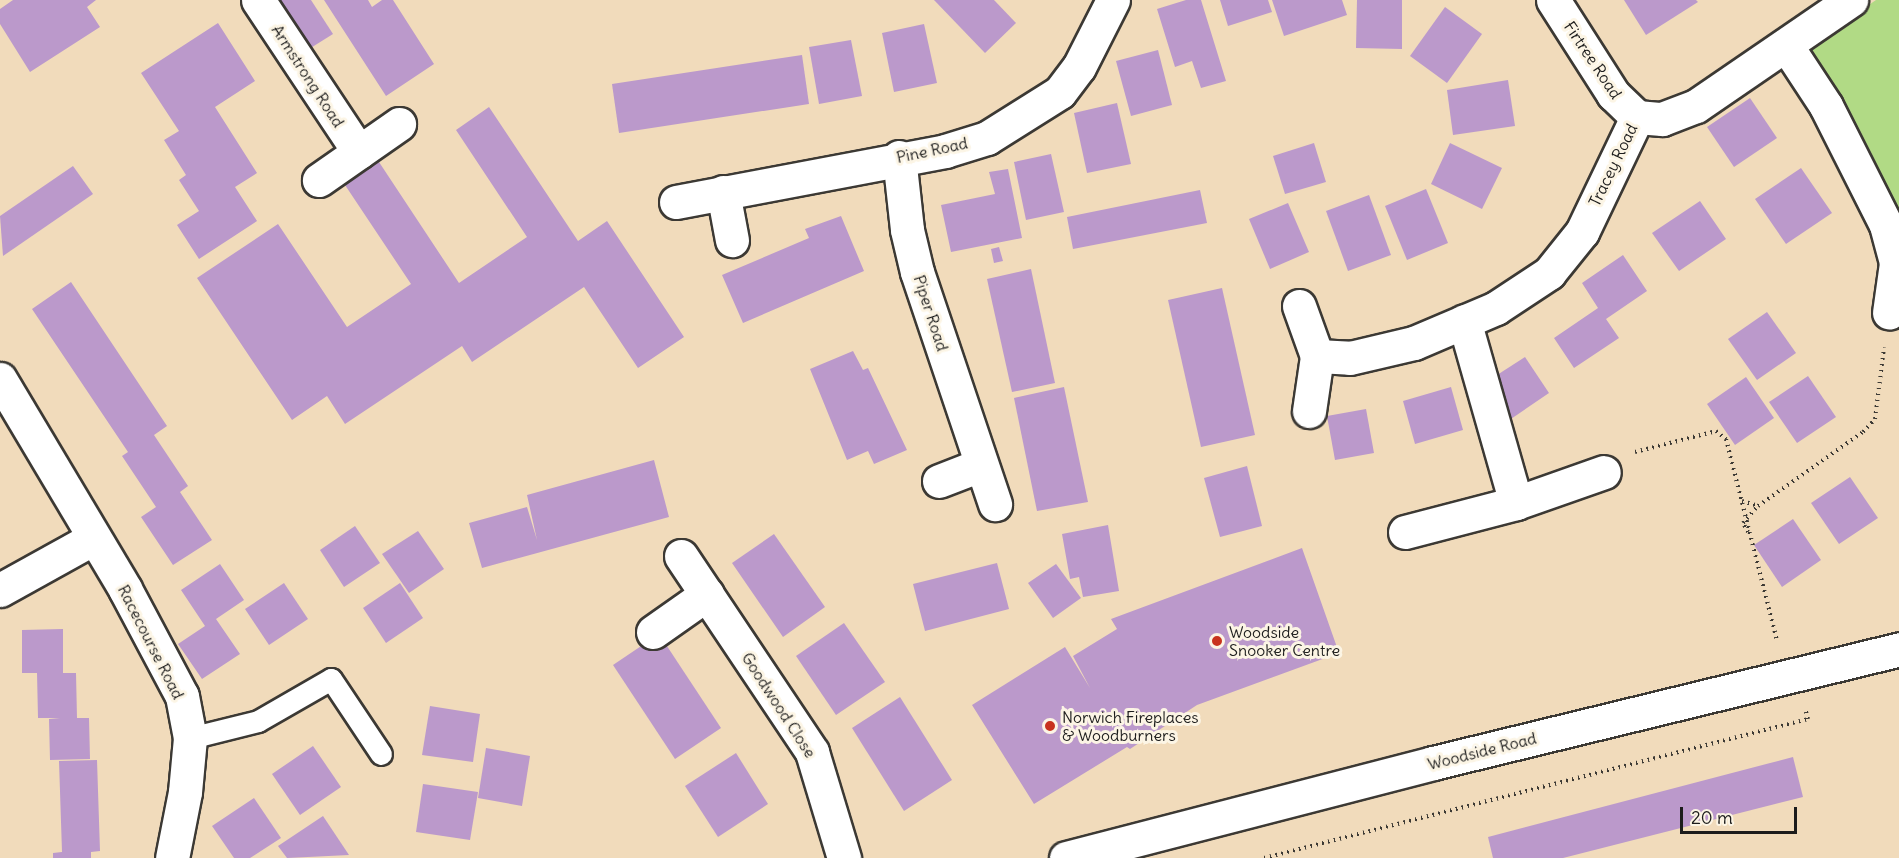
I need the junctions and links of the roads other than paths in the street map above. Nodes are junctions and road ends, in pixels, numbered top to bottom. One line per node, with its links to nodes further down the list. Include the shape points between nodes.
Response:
1 (258, 0): 8 (street, Armstrong Road)
2 (1113, 0): 9 (street, Pine Road, via 1079,67 1060,92 1037,110 987,138 945,151)
3 (1553, 0): 6 (street, Firtree Road, via 1613,94)
4 (1851, 0): 5 (street, Tracey Road)
5 (1786, 45): 6 (street, Tracey Road, via 1696,106 1662,119); 15 (street, via 1826,106 1886,225 1896,263)
6 (1637, 117): 16 (street, Tracey Road, via 1582,232 1549,273 1496,308)
7 (399, 124): 8 (street)
8 (359, 152): 10 (street)
9 (898, 158): 11 (street, Pine Road); 20 (street, Piper Road, via 917,272)
10 (319, 180)
11 (723, 192): 12 (street, Pine Road); 13 (street)
12 (676, 202)
13 (732, 240)
14 (1299, 306): 17 (street)
15 (1889, 313)
16 (1464, 321): 17 (street, Tracey Road, via 1403,345 1350,357); 23 (street)
17 (1317, 356): 19 (street)
18 (0, 379): 26 (street, Racecourse Road)
19 (1309, 411)
20 (980, 465): 22 (street); 24 (street, Piper Road)
21 (1604, 472): 23 (street)
22 (939, 481)
23 (1516, 503): 25 (street)
24 (995, 504)
25 (1405, 532)
26 (94, 538): 28 (street); 32 (street, Racecourse Road, via 182,696)
27 (681, 556): 29 (street, Goodwood Close)
28 (0, 591)
29 (706, 594): 30 (street); 35 (street, Goodwood Close, via 812,752)
30 (653, 632)
31 (1899, 649): 36 (street, Woodside Road, via 1432,763)
32 (190, 738): 33 (lane, via 258,721 331,679); 34 (street, Racecourse Road, via 185,792)
33 (381, 754)
34 (171, 858)
35 (844, 858)
36 (1066, 858)

